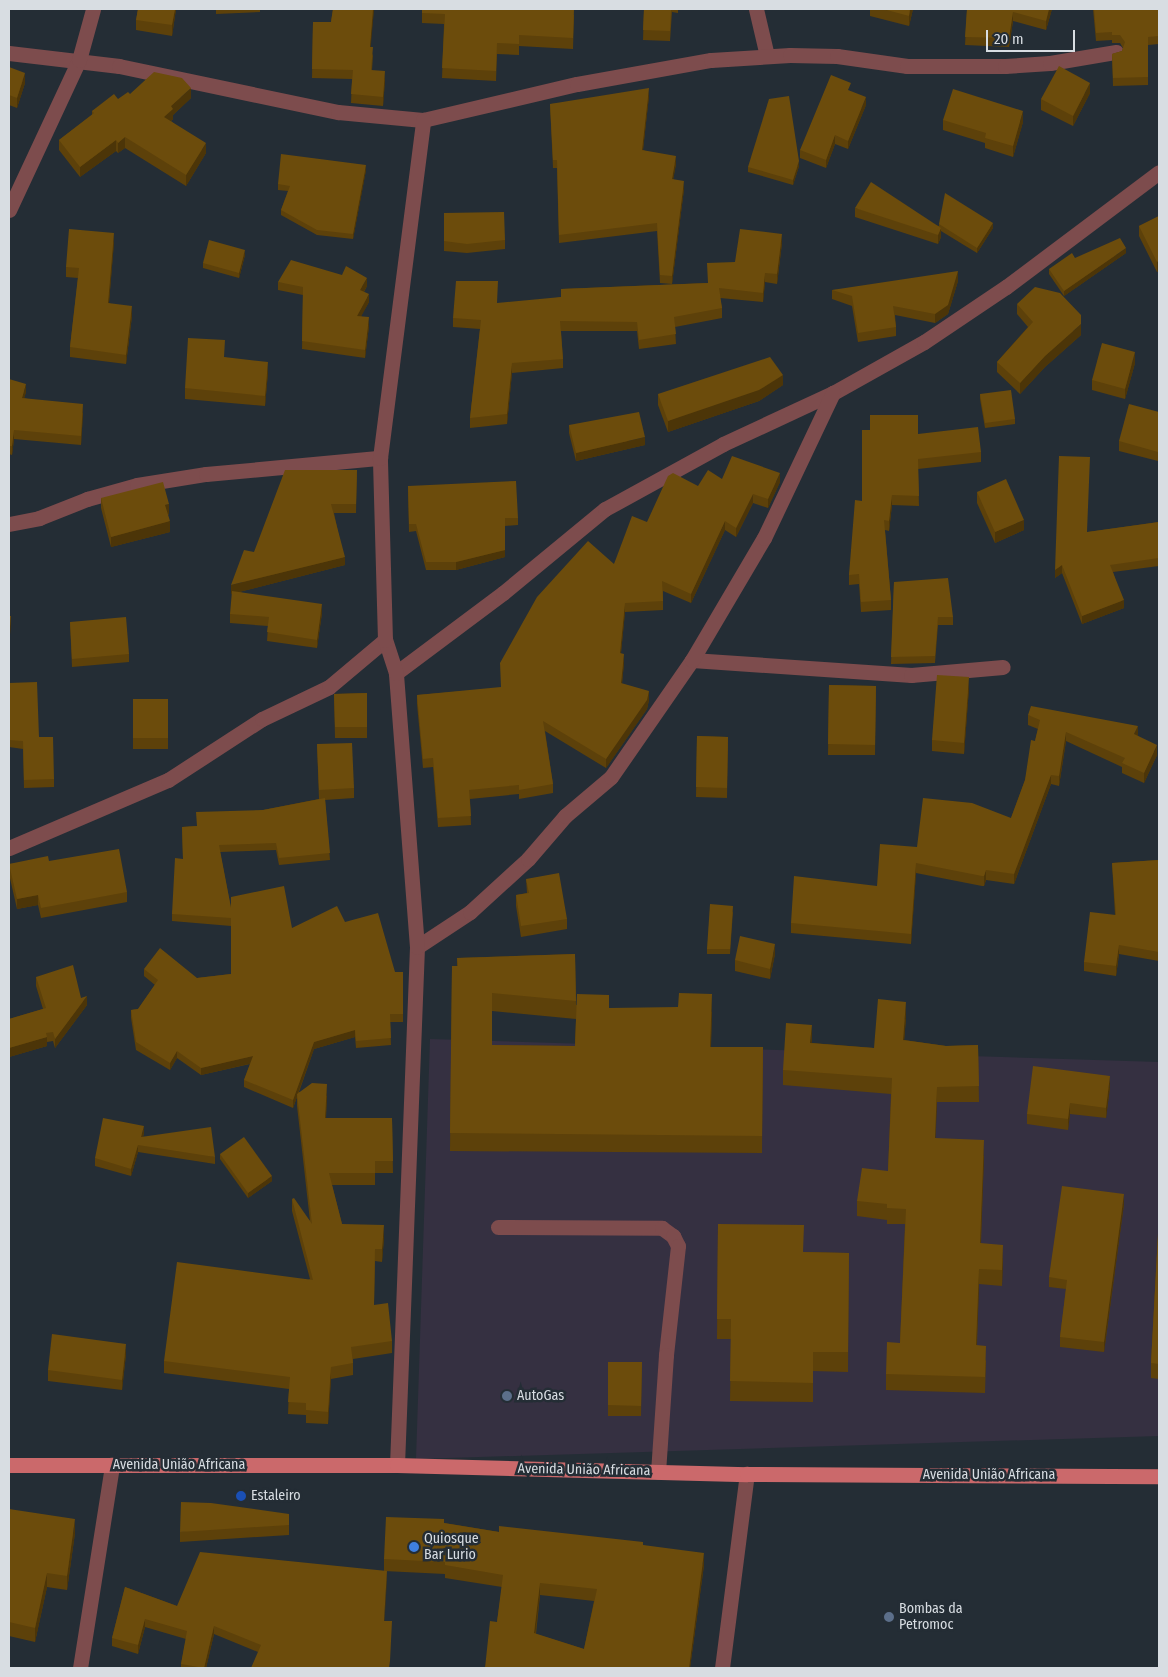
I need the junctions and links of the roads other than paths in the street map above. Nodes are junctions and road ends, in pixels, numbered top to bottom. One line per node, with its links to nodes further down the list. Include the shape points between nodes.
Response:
1 (93, 9): 6 (street)
2 (756, 9): 5 (street)
3 (1116, 52): 5 (street, via 1005,66 907,66 837,56)
4 (9, 53): 6 (street)
5 (767, 56): 7 (street, via 711,60 577,84)
6 (79, 60): 7 (street, via 227,87 338,112); 9 (street)
7 (423, 120): 11 (street)
8 (1159, 172): 10 (street, via 1006,287 924,342)
9 (9, 210)
10 (833, 393): 14 (street, via 764,538); 16 (street, via 722,444 606,509 503,593)
11 (380, 458): 12 (street, via 206,474 137,485 87,498 39,518); 13 (street)
12 (9, 524)
13 (385, 640): 16 (street); 17 (street, via 329,687 262,719 168,780)
14 (692, 660): 15 (street, via 911,675); 18 (street, via 611,777 564,816 528,859 470,912)
15 (1003, 667)
16 (396, 673): 18 (street)
17 (9, 848)
18 (417, 947): 22 (street)
19 (498, 1227): 23 (street, via 662,1228 673,1236 678,1246)
20 (9, 1465): 21 (main road, Avenida União Africana)
21 (112, 1465): 22 (main road, Avenida União Africana); 26 (street)
22 (397, 1465): 23 (main road, Avenida União Africana)
23 (658, 1472): 24 (main road, Avenida União Africana)
24 (747, 1474): 25 (main road, Avenida União Africana); 27 (street)
25 (1159, 1476)
26 (80, 1668)
27 (722, 1668)

